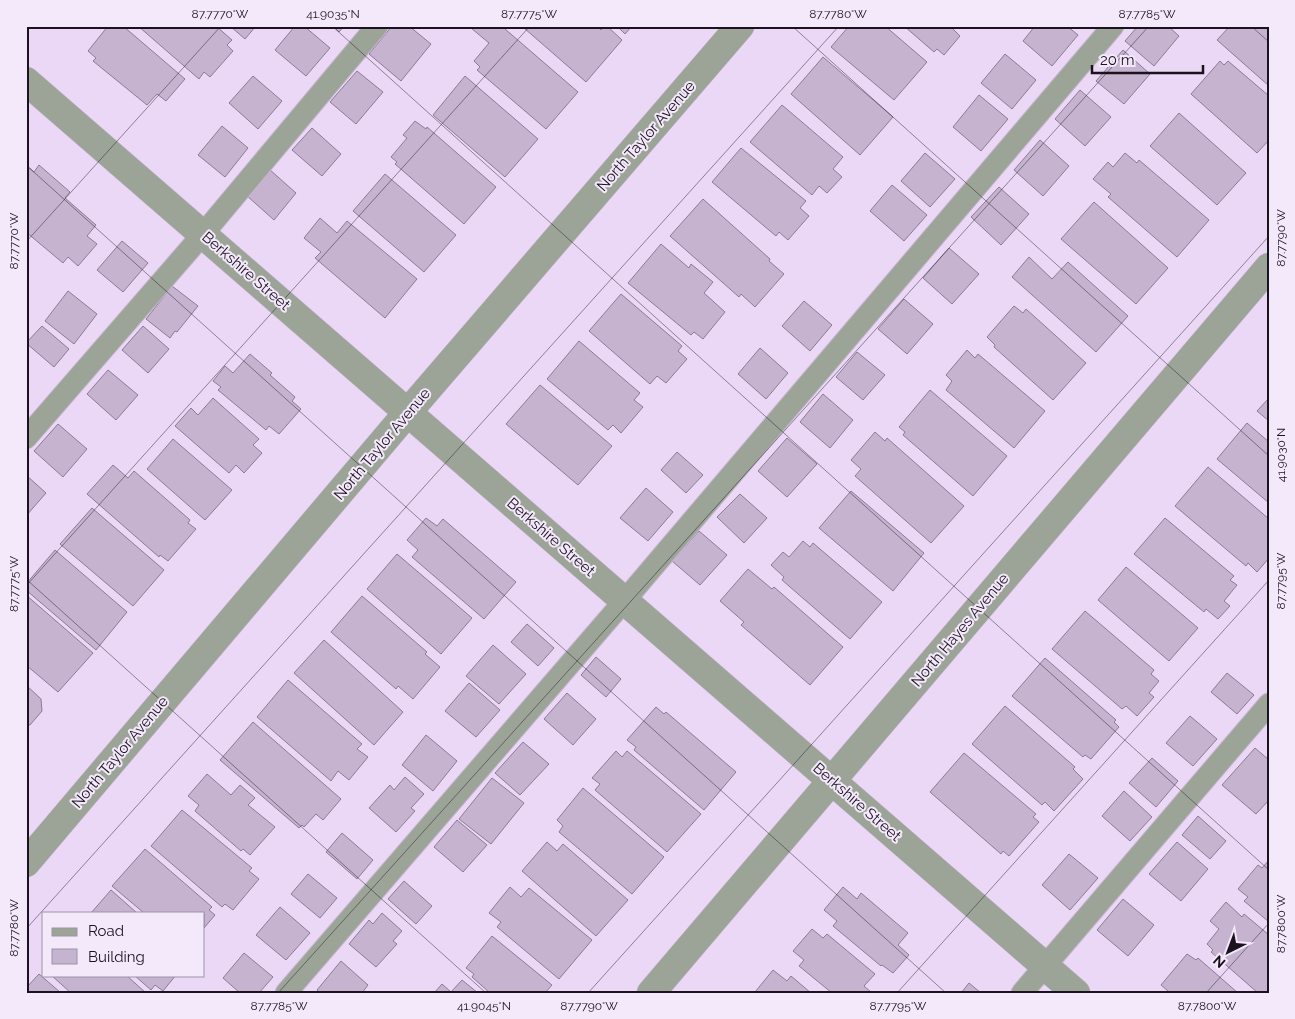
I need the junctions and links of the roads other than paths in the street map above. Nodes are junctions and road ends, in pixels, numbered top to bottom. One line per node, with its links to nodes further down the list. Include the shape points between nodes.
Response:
1 (377, 26): 5 (lane)
2 (740, 26): 7 (street, North Taylor Avenue)
3 (1113, 26): 9 (lane)
4 (26, 80): 5 (street, Berkshire Street)
5 (202, 234): 7 (street, Berkshire Street); 8 (lane)
6 (1269, 268): 11 (street, North Hayes Avenue)
7 (408, 412): 9 (street, Berkshire Street); 12 (street, North Taylor Avenue)
8 (26, 438)
9 (625, 600): 11 (street, Berkshire Street); 14 (lane)
10 (1269, 704): 13 (lane)
11 (832, 780): 13 (street, Berkshire Street); 15 (street, North Hayes Avenue)
12 (26, 862)
13 (1045, 966): 16 (lane); 17 (street, Berkshire Street)
14 (286, 993)
15 (651, 993)
16 (1022, 993)
17 (1076, 993)

